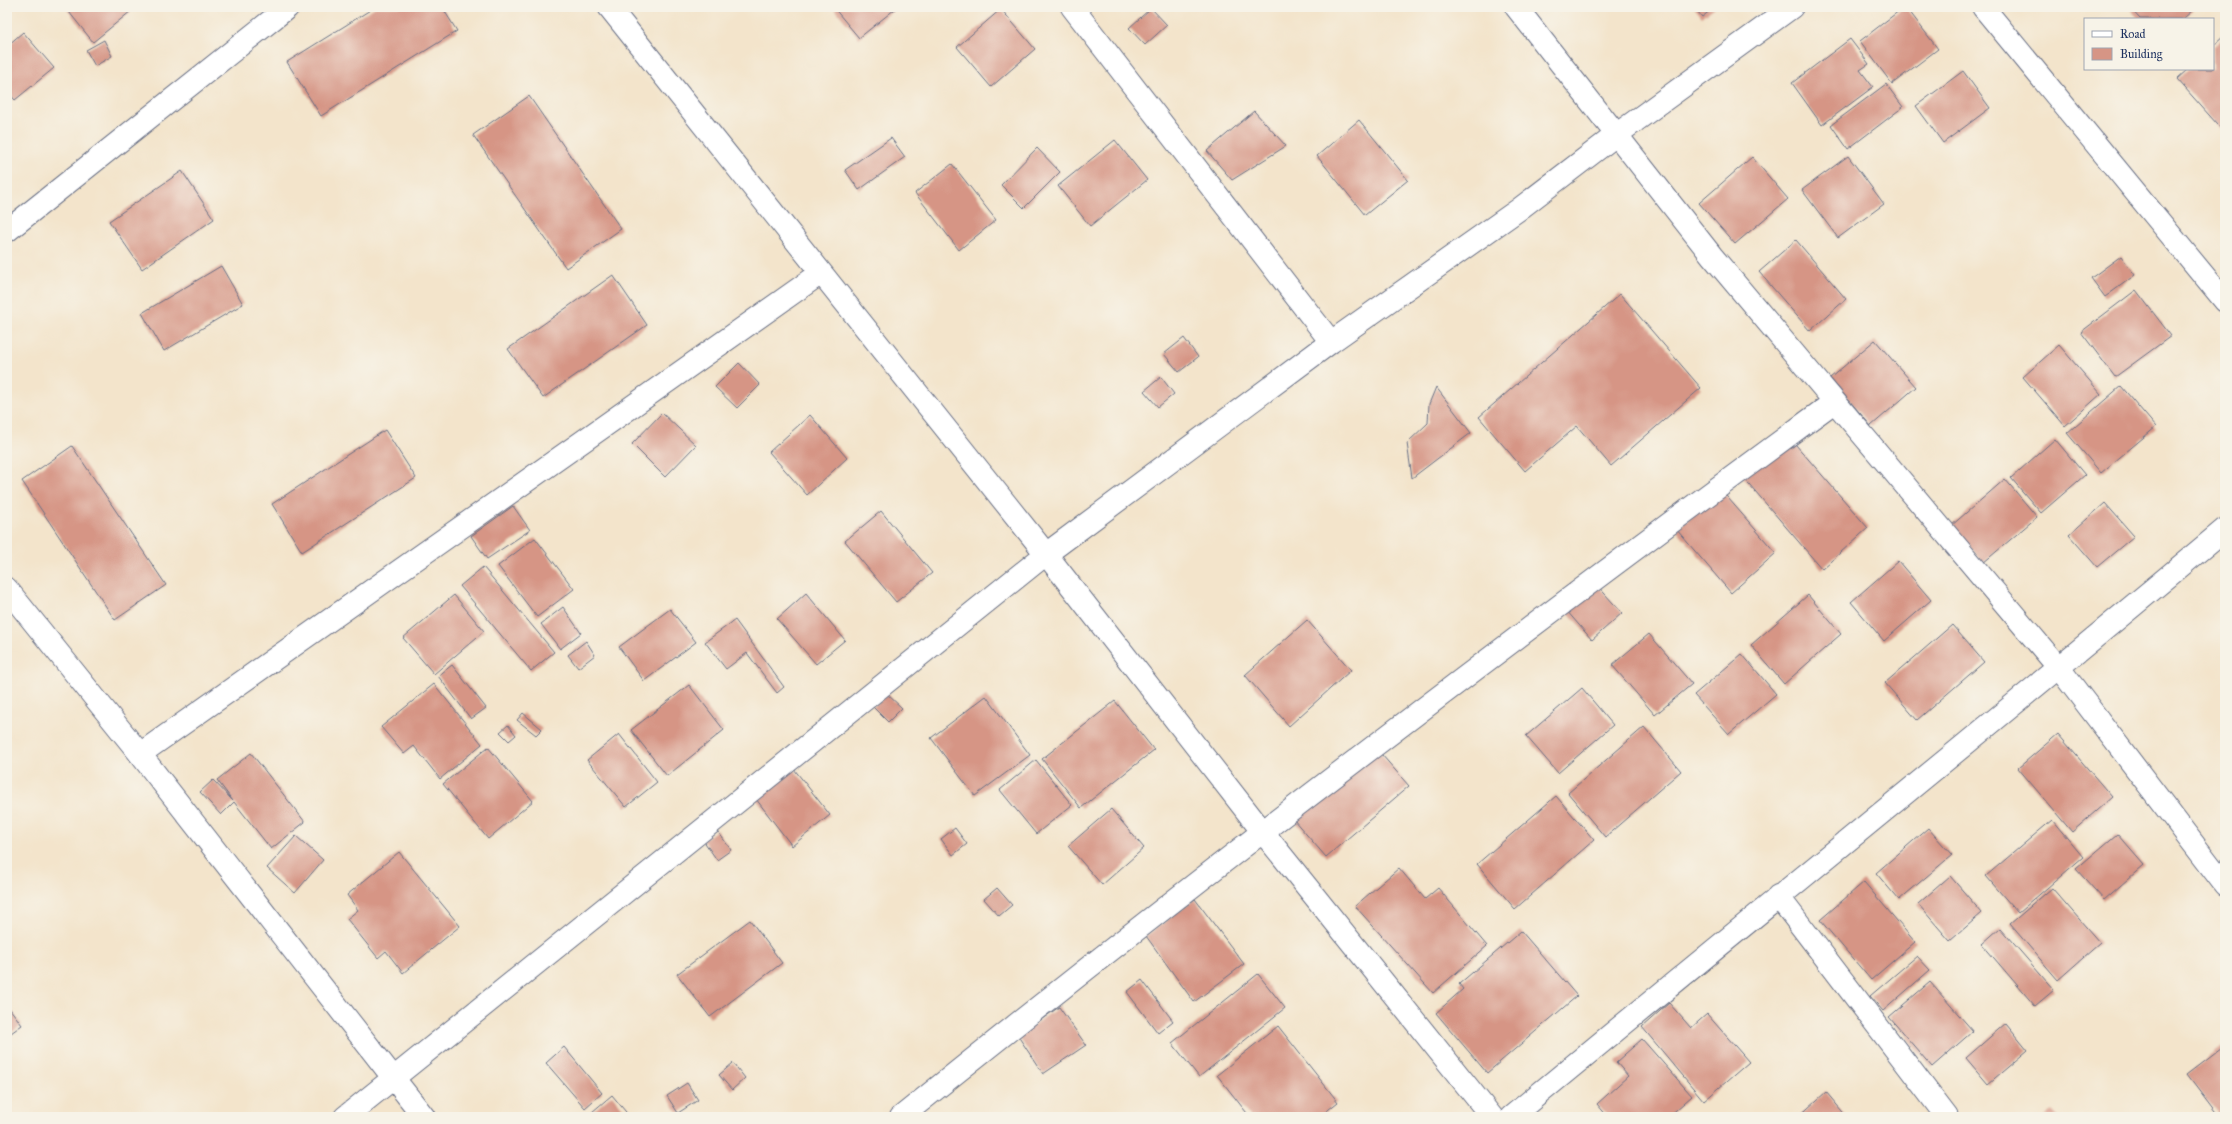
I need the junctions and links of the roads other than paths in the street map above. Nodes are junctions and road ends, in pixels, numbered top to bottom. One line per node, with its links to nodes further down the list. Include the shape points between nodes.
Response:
1 (288, 7): 8 (street)
2 (610, 7): 9 (street)
3 (1072, 7): 11 (street)
4 (1516, 7): 7 (street)
5 (1792, 7): 7 (street)
6 (1983, 7): 10 (street)
7 (1616, 135): 11 (street, via 1518,210); 12 (street)
8 (7, 232)
9 (821, 273): 14 (street); 17 (street)
10 (2225, 302)
11 (1331, 342): 14 (street)
12 (1834, 402): 16 (street); 18 (street)
13 (2225, 529): 16 (street)
14 (1046, 554): 18 (street); 21 (street)
15 (7, 589): 17 (street)
16 (2060, 668): 19 (street); 20 (street)
17 (140, 754): 21 (street)
18 (1262, 831): 24 (street); 25 (street)
19 (2225, 885)
20 (1778, 896): 26 (street); 27 (street)
21 (394, 1077): 22 (street); 23 (street)
22 (345, 1117)
23 (424, 1117)
24 (901, 1117)
25 (1492, 1117)
26 (1512, 1117)
27 (1948, 1117)

